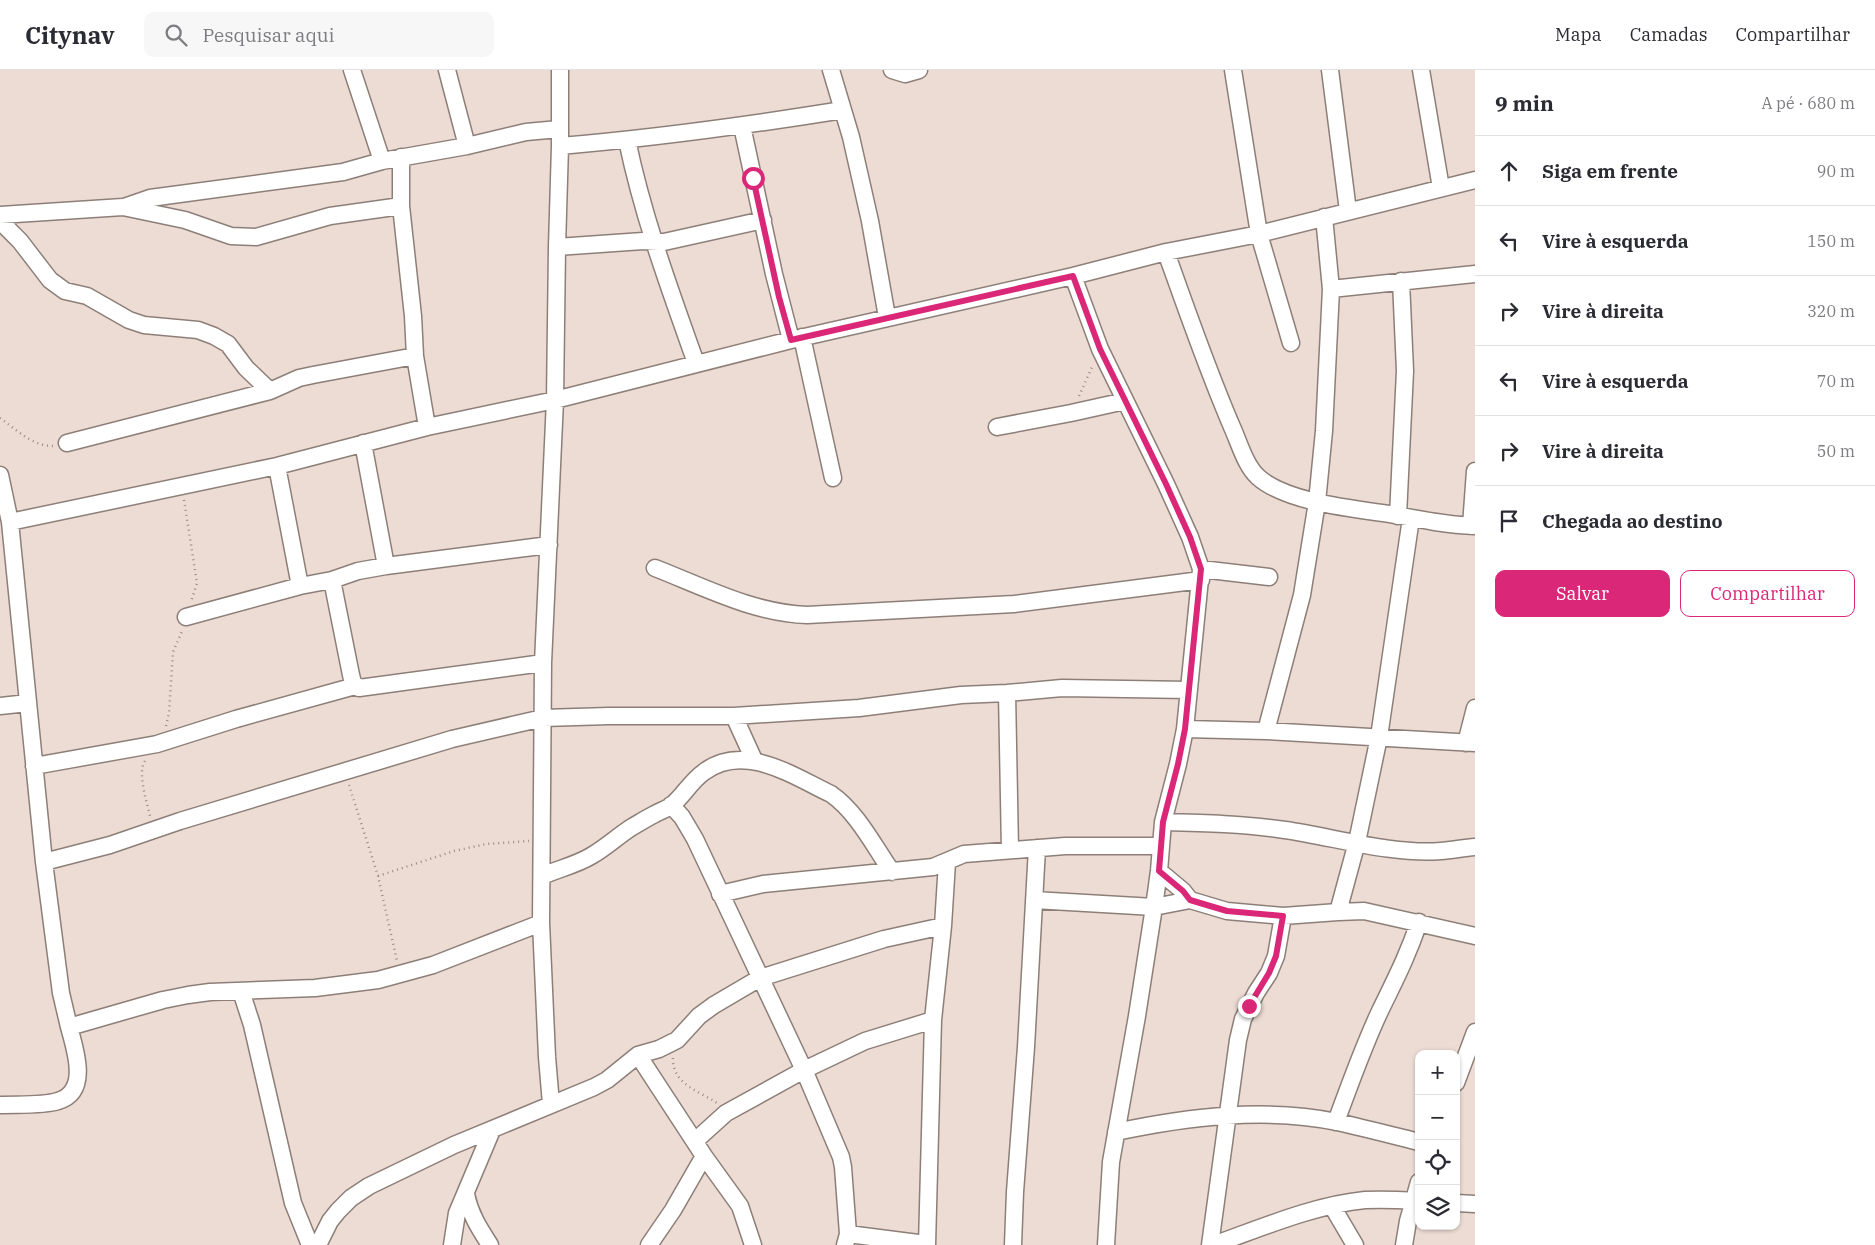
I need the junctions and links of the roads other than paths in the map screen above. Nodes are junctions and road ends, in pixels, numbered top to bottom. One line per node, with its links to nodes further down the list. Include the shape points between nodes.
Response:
1 (352, 70): 17 (street)
2 (447, 70): 14 (street)
3 (560, 70): 12 (street)
4 (832, 70): 10 (street)
5 (892, 70): 6 (street, via 905,74)
6 (919, 70)
7 (1233, 70): 27 (street)
8 (1330, 70): 22 (street)
9 (1421, 70): 19 (street)
10 (843, 110): 11 (street); 35 (street, via 870,221)
11 (742, 126): 13 (street); 25 (street)
12 (559, 129): 14 (street, via 526,132); 15 (street)
13 (627, 140): 15 (street); 28 (street)
14 (467, 146): 16 (street)
15 (560, 146): 29 (street)
16 (401, 157): 17 (street); 20 (street)
17 (382, 161): 21 (street, via 343,172 150,198)
18 (1475, 180): 19 (street)
19 (1441, 188): 22 (street)
20 (401, 206): 21 (street, via 330,216 256,237 231,236 184,220); 38 (street)
21 (123, 208): 23 (street)
22 (1348, 211): 24 (street)
23 (0, 216)
24 (1324, 217): 27 (street); 34 (street)
25 (762, 220): 28 (street); 36 (street)
26 (0, 221): 40 (street, via 50,280 65,291 87,296 144,325 198,330 214,336 228,344 246,368)
27 (1259, 234): 30 (street); 37 (street)
28 (653, 242): 29 (street); 39 (street)
29 (557, 247): 41 (street)
30 (1166, 252): 32 (street); 51 (street, via 1219,397 1247,460 1257,476 1269,485)
31 (1475, 274): 33 (street)
32 (1073, 276): 35 (street); 42 (street, via 1100,349)
33 (1401, 281): 34 (street); 52 (street)
34 (1331, 289): 51 (street)
35 (887, 317): 36 (street)
36 (796, 339): 39 (street); 50 (street)
37 (1290, 343)
38 (415, 356): 40 (street, via 299,378); 43 (street)
39 (696, 363): 41 (street)
40 (270, 391): 45 (street)
41 (555, 400): 43 (street); 55 (street)
42 (1125, 401): 44 (street); 58 (street, via 1190,537)
43 (427, 427): 46 (street)
44 (997, 427)
45 (67, 442)
46 (363, 443): 47 (street); 56 (street)
47 (277, 466): 53 (street); 61 (street)
48 (1475, 472): 54 (street)
49 (0, 476): 53 (street)
50 (833, 478)
51 (1317, 502): 52 (street); 73 (street, via 1302,595)
52 (1405, 517): 54 (street); 74 (street)
53 (10, 522): 67 (street)
54 (1473, 526)
55 (549, 545): 56 (street); 63 (street)
56 (386, 566): 60 (street)
57 (655, 568): 58 (street, via 746,604 799,615 1014,604)
58 (1201, 575): 59 (street); 65 (street)
59 (1269, 577)
60 (332, 580): 61 (street); 64 (street)
61 (300, 586): 62 (street)
62 (186, 617)
63 (543, 662): 64 (street, via 361,688); 71 (street)
64 (355, 686): 77 (street, via 156,744)
65 (1189, 690): 66 (street, via 1062,688); 72 (street)
66 (1007, 694): 70 (street, via 961,695 859,708); 84 (street)
67 (28, 703): 68 (street); 77 (street)
68 (0, 706)
69 (1475, 708): 75 (street)
70 (734, 716): 71 (street); 76 (street)
71 (543, 718): 85 (street, via 452,739 110,845); 89 (street)
72 (1185, 729): 73 (street); 79 (street)
73 (1266, 731): 74 (street)
74 (1379, 738): 75 (street); 80 (street)
75 (1471, 743)
76 (754, 760): 78 (street, via 716,764 695,779); 88 (street, via 839,799)
77 (34, 766): 85 (street)
78 (671, 805): 89 (street, via 627,830 590,857); 90 (street, via 695,839)
79 (1163, 822): 80 (street, via 1284,830); 81 (street)
80 (1357, 842): 82 (street, via 1440,851); 94 (street)
81 (1160, 846): 83 (street); 87 (street)
82 (1475, 847)
83 (1037, 848): 84 (street); 91 (street)
84 (1010, 850): 86 (street, via 964,854)
85 (44, 862): 103 (street, via 63,1008)
86 (947, 862): 88 (street); 98 (street)
87 (1159, 871): 92 (street); 93 (street)
88 (892, 872): 90 (street, via 762,884)
89 (542, 876): 97 (street)
90 (720, 894): 100 (street)
91 (1034, 900): 93 (street); 131 (street)
92 (1190, 900): 93 (street); 95 (street, via 1227,911)
93 (1154, 907): 113 (street)
94 (1338, 912): 95 (street); 96 (street, via 1364,911)
95 (1283, 916): 110 (street, via 1276,956 1243,1019)
96 (1419, 922): 99 (street); 111 (street)
97 (541, 923): 101 (street, via 433,965 367,982); 108 (street)
98 (943, 926): 100 (street, via 855,947); 102 (street)
99 (1475, 936)
100 (760, 978): 105 (street, via 699,1016 677,1040); 106 (street)
101 (241, 991): 103 (street, via 177,997); 124 (street, via 252,1025 286,1177)
102 (933, 1020): 106 (street, via 865,1042); 130 (street)
103 (69, 1027): 109 (street, via 78,1071 76,1086 70,1094 58,1101)
104 (1475, 1032): 107 (street)
105 (638, 1055): 108 (street, via 607,1080); 114 (street)
106 (804, 1070): 114 (street, via 726,1113); 123 (street, via 841,1157)
107 (1460, 1071)
108 (551, 1104): 112 (street)
109 (0, 1105)
110 (1226, 1116): 111 (street, via 1285,1116); 113 (street); 133 (street)
111 (1336, 1122): 115 (street)
112 (492, 1130): 117 (street); 125 (street, via 369,1186 338,1211)
113 (1116, 1132): 132 (street)
114 (695, 1141): 116 (street)
115 (1415, 1141)
116 (704, 1156): 128 (street); 129 (street, via 740,1206)
117 (466, 1194): 126 (street, via 458,1213); 127 (street, via 474,1221)
118 (1415, 1201): 122 (street, via 1363,1200)
119 (1460, 1203): 120 (street)
120 (1475, 1204)
121 (1415, 1205): 136 (street)
122 (1332, 1206): 134 (street); 135 (street)
123 (846, 1239): 130 (street)
124 (310, 1245)
125 (318, 1245)
126 (452, 1245)
127 (490, 1245)
128 (650, 1245)
129 (753, 1245)
130 (926, 1245)
131 (1013, 1245)
132 (1106, 1245)
133 (1210, 1245)
134 (1214, 1245)
135 (1355, 1245)
136 (1404, 1245)

